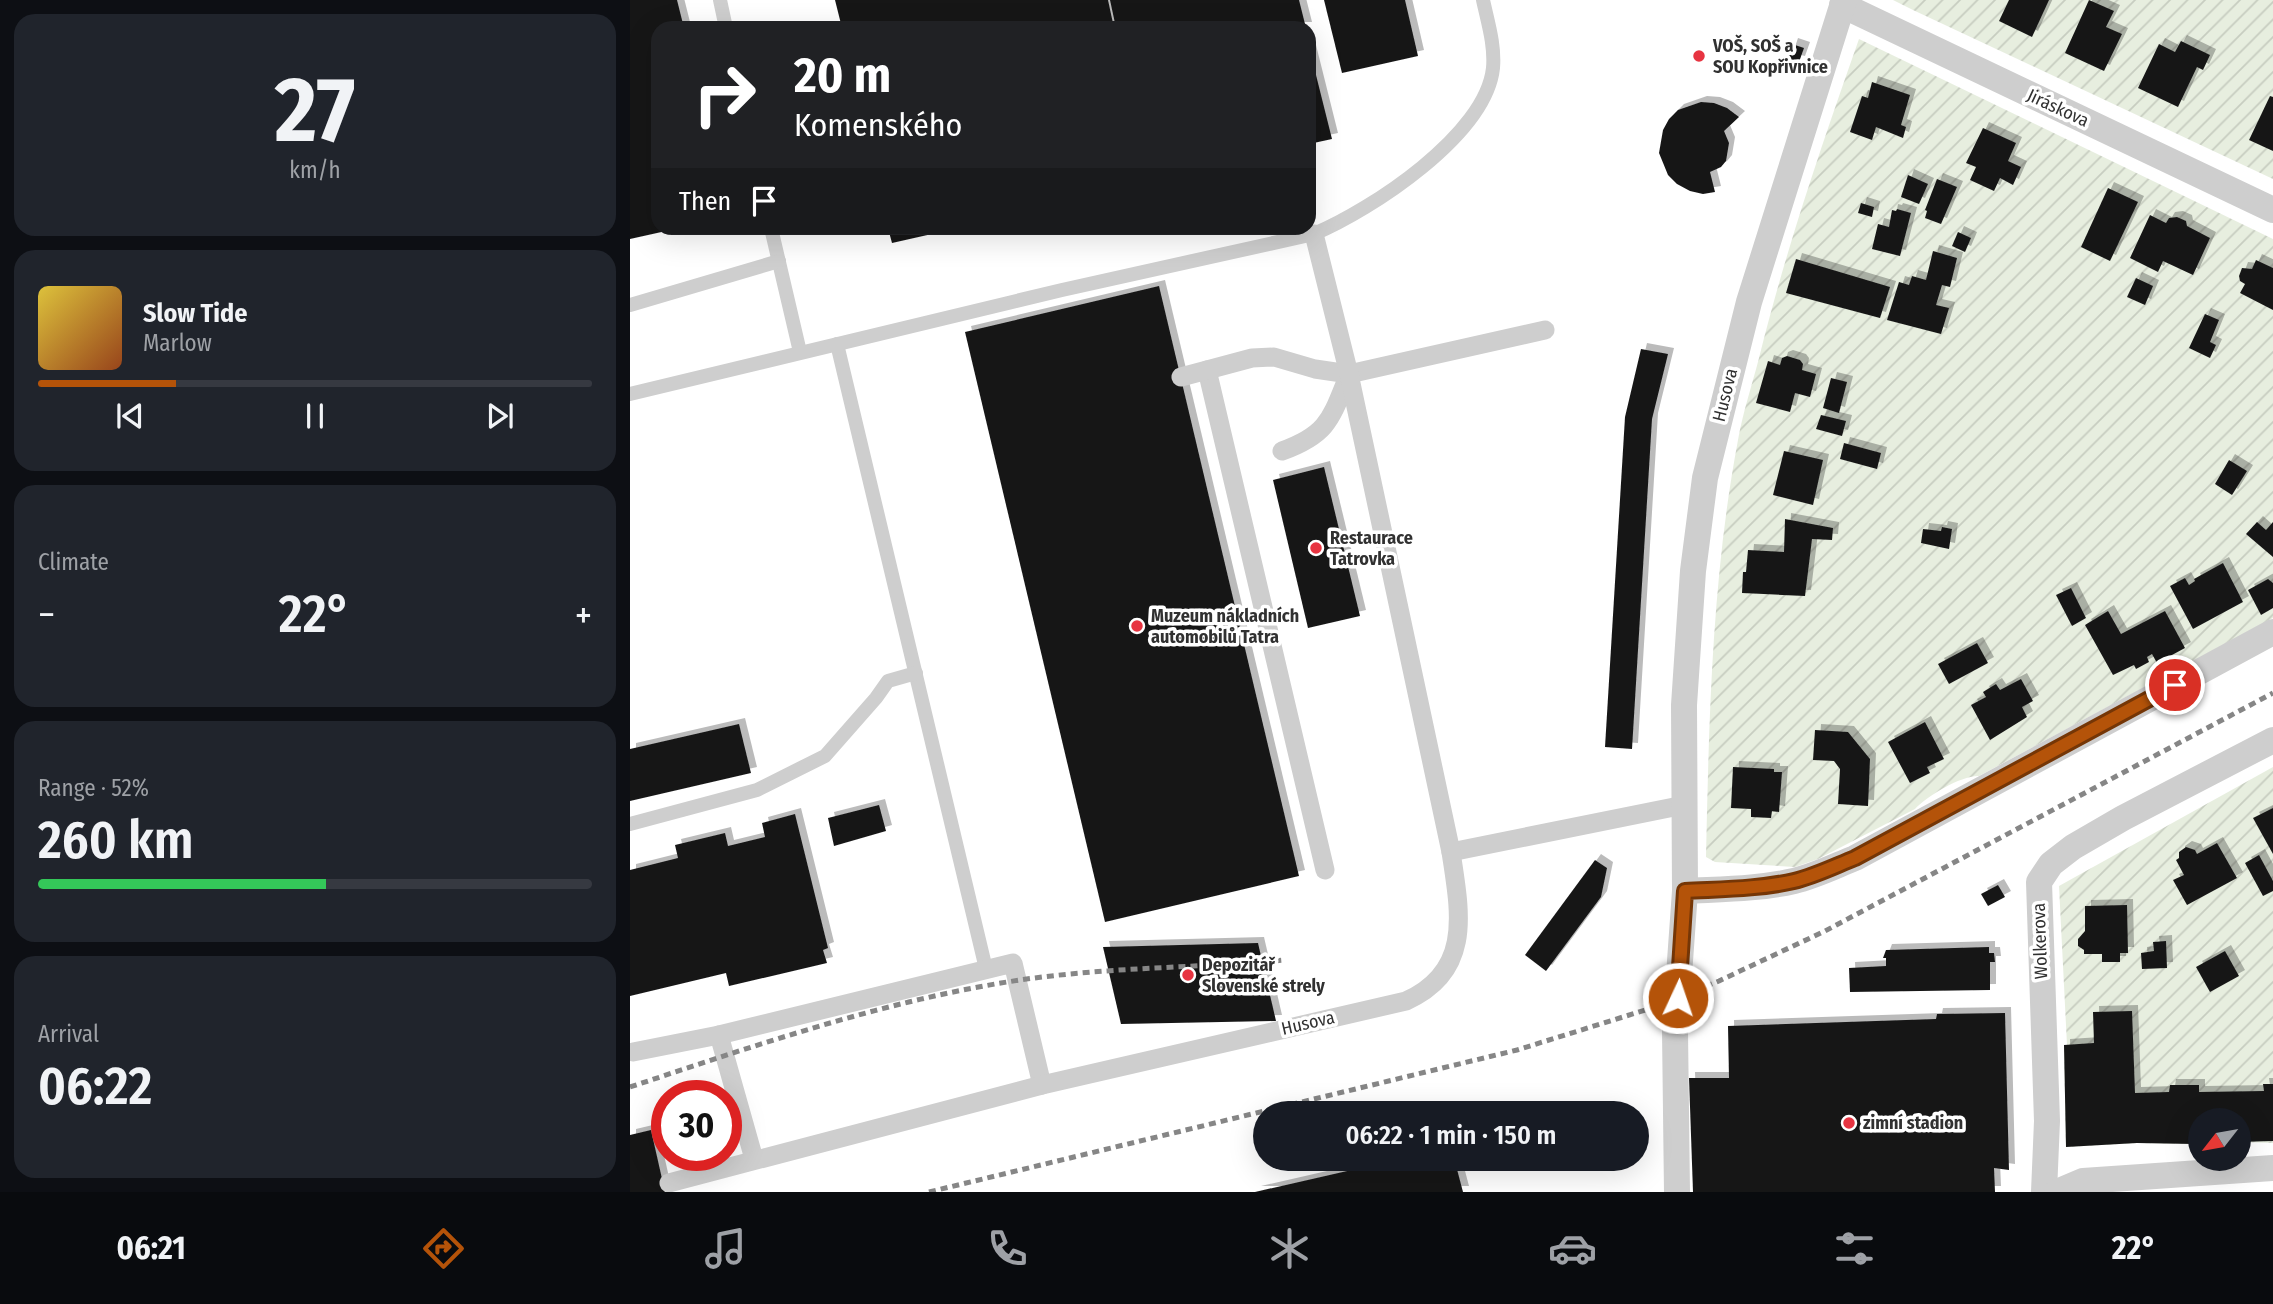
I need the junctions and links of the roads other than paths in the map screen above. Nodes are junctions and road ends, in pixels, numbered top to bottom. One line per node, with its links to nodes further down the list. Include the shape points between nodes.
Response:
1 (720, 0): 4 (lane)
2 (1483, 0): 6 (lane, via 1493,44 1493,71 1482,100 1427,164 1343,222)
3 (1843, 3): 5 (street, Jiráskova); 23 (street, Husova, via 1749,302 1705,478 1684,705)
4 (724, 21)
5 (2273, 210)
6 (1316, 233)
7 (773, 235): 10 (lane)
8 (1310, 235): 13 (lane)
9 (1314, 235): 16 (street, Husova)
10 (779, 261): 11 (lane); 14 (lane)
11 (630, 305)
12 (1545, 330): 16 (street)
13 (837, 344): 14 (lane); 21 (lane)
14 (800, 352): 18 (lane)
15 (1207, 370): 16 (street, via 1274,357); 17 (street); 26 (street)
16 (1349, 374): 19 (street, via 1322,429 1307,442); 25 (street, Husova)
17 (1181, 376)
18 (630, 394)
19 (1282, 451)
20 (2273, 632): 27 (street, via 1833,868 1793,881)
21 (916, 673): 24 (lane, via 888,681 825,756 757,790); 28 (lane)
22 (2273, 740): 36 (street, Wolkerova, via 2073,847 2051,864 2039,882 2047,1121)
23 (1684, 805): 25 (street); 27 (street, Husova)
24 (630, 824)
25 (1451, 852): 31 (street, Husova, via 1460,908 1459,940 1449,964 1424,993 1406,1001)
26 (1325, 870)
27 (1685, 891): 35 (street, Husova, via 1675,1031)
28 (986, 969): 29 (street); 31 (street, via 1013,963)
29 (719, 1035): 30 (street); 32 (street)
30 (633, 1052)
31 (1042, 1085): 32 (street, Husova)
32 (754, 1159): 34 (street, Husova)
33 (2273, 1168): 37 (street, via 2082,1181)
34 (669, 1182)
35 (1677, 1192)
36 (2044, 1192)
37 (2057, 1192)

